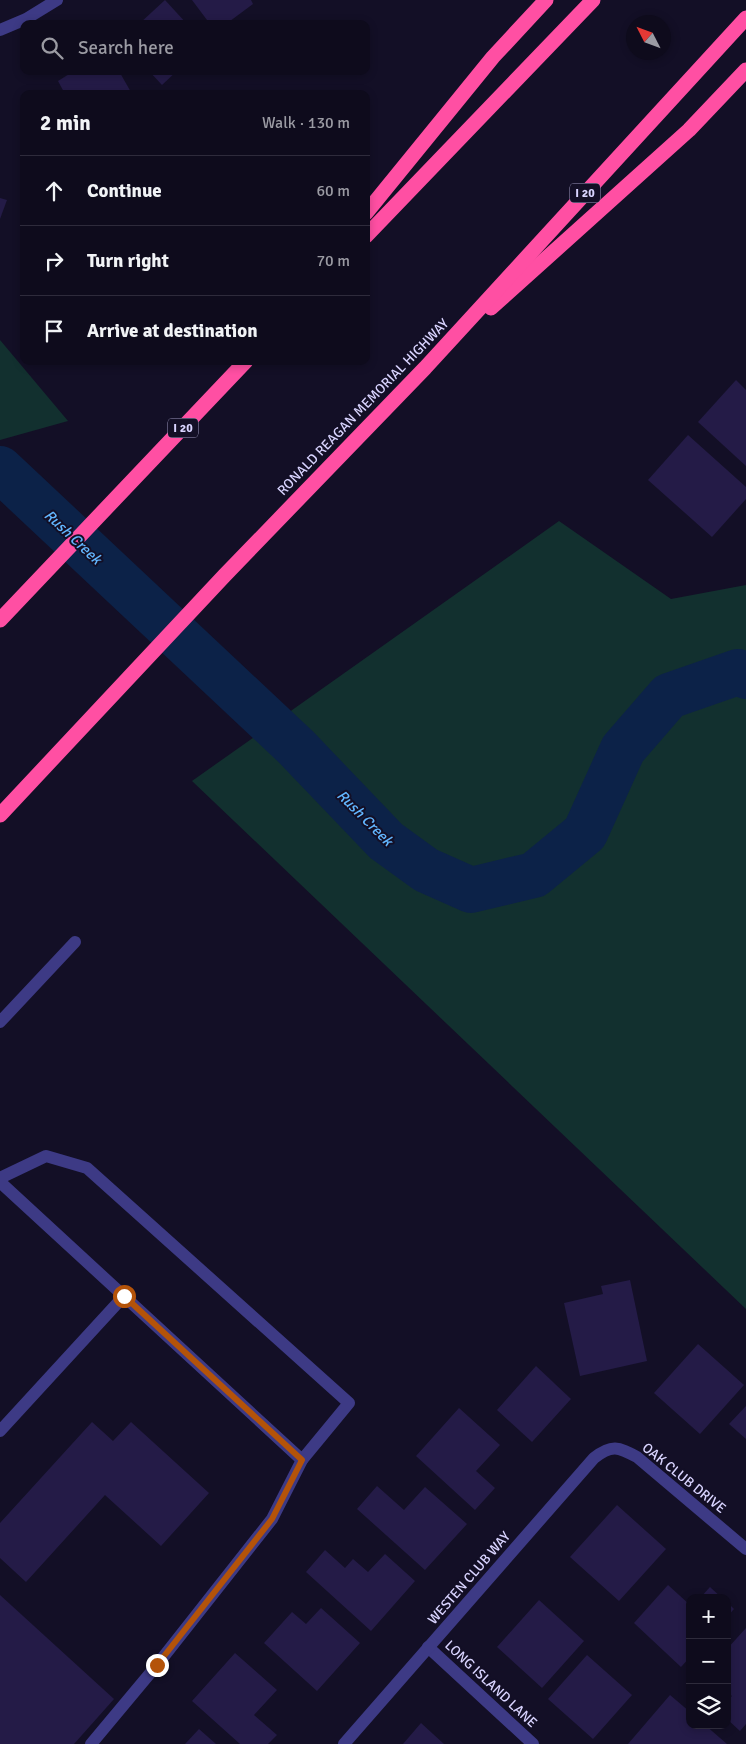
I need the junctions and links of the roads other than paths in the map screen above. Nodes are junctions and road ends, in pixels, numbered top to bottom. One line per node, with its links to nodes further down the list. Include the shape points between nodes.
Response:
1 (57, 0): 5 (street)
2 (546, 0): 9 (highway, via 493,57)
3 (593, 0): 10 (highway)
4 (746, 18): 12 (highway, RONALD REAGAN MEMORIAL HIGHWAY / I 20)
5 (24, 20)
6 (20, 22): 7 (street)
7 (0, 30)
8 (746, 70): 12 (highway, via 689,130)
9 (370, 207)
10 (370, 232)
11 (241, 365): 13 (highway, I 20)
12 (425, 368): 14 (highway, RONALD REAGAN MEMORIAL HIGHWAY / I 20, via 224,576)
13 (5, 615)
14 (0, 816)
15 (75, 942): 16 (street)
16 (0, 1022)
17 (0, 1178): 22 (street, via 46,1156 88,1168 349,1403)
18 (0, 1182): 19 (street)
19 (124, 1296): 20 (street); 22 (street)
20 (0, 1431)
21 (625, 1451): 23 (street, OAK CLUB DRIVE); 24 (street, WESTEN CLUB WAY, via 606,1448 594,1458)
22 (302, 1460): 25 (street, via 272,1519)
23 (746, 1549)
24 (428, 1646): 26 (street, WESTEN CLUB WAY); 27 (street, LONG ISLAND LANE)
25 (91, 1744)
26 (344, 1744)
27 (533, 1744)

